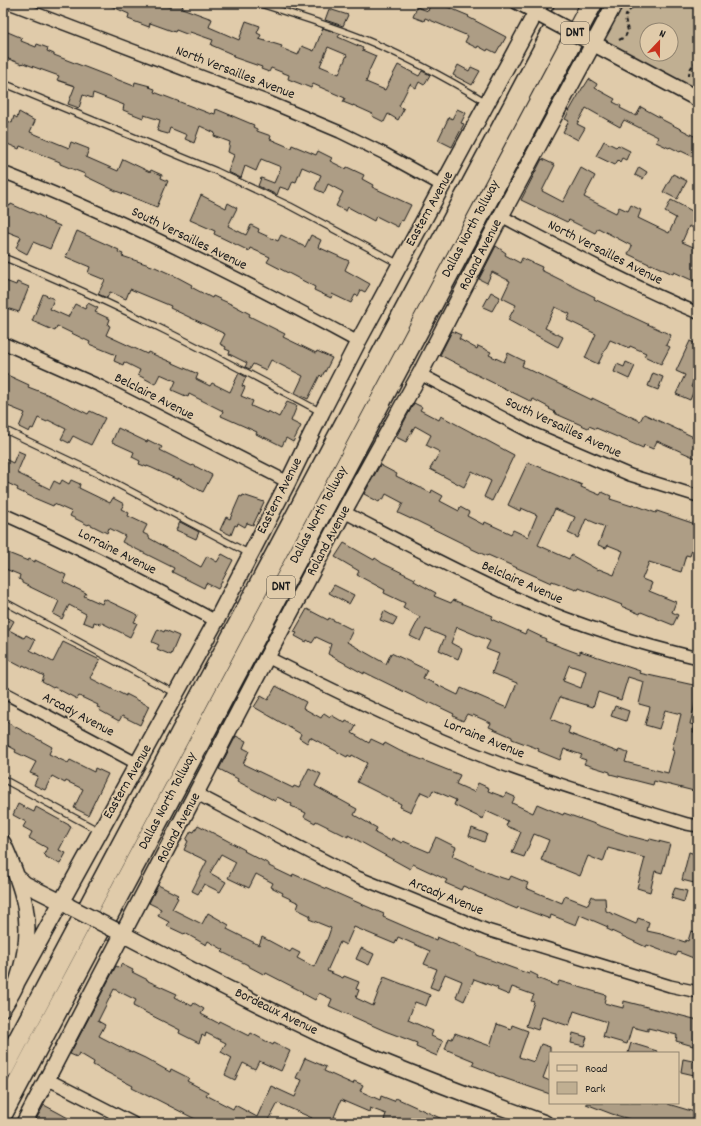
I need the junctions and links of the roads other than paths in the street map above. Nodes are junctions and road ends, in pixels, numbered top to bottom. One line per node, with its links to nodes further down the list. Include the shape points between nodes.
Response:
1 (9, 3): 13 (street, North Versailles Avenue, via 269,102 340,132)
2 (258, 3): 11 (lane, via 358,37 397,54 449,80)
3 (516, 3): 7 (street)
4 (568, 3): 46 (highway, Dallas North Tollway / DNT)
5 (592, 3): 48 (highway, Dallas North Tollway / DNT)
6 (615, 3): 8 (street, Roland Avenue)
7 (539, 11): 8 (street, bridge); 11 (street, Eastern Avenue)
8 (589, 41): 10 (street); 14 (street, Roland Avenue)
9 (3, 83): 16 (lane, via 216,171 290,206)
10 (698, 99)
11 (487, 103): 13 (street, Eastern Avenue)
12 (3, 172): 18 (street, South Versailles Avenue, via 127,224)
13 (443, 186): 16 (street, Eastern Avenue)
14 (501, 216): 17 (street, North Versailles Avenue, via 606,271); 20 (street, Roland Avenue)
15 (3, 257): 21 (lane, via 162,328)
16 (400, 264): 18 (street, Eastern Avenue)
17 (698, 314)
18 (358, 342): 21 (street, Eastern Avenue)
19 (3, 344): 23 (street, Belclaire Avenue, via 106,390)
20 (420, 374): 24 (street, South Versailles Avenue, via 532,433 630,475); 25 (street, Roland Avenue)
21 (322, 412): 23 (street, Eastern Avenue)
22 (3, 429): 27 (lane, via 100,475)
23 (288, 482): 27 (street, Eastern Avenue)
24 (698, 496)
25 (344, 512): 30 (street, Roland Avenue); 31 (street, Belclaire Avenue, via 483,583 526,602 615,636)
26 (3, 514): 29 (street, Lorraine Avenue, via 152,586)
27 (250, 554): 29 (street, Eastern Avenue)
28 (3, 600): 33 (lane)
29 (216, 621): 33 (street, Eastern Avenue)
30 (267, 657): 36 (street, Roland Avenue); 37 (street, Lorraine Avenue, via 340,694 498,762 571,789)
31 (698, 658)
32 (3, 692): 34 (street, Arcady Avenue)
33 (176, 694): 34 (street, Eastern Avenue)
34 (138, 764): 38 (street, Eastern Avenue)
35 (3, 779): 38 (lane)
36 (197, 794): 42 (street, Roland Avenue); 44 (street, Arcady Avenue, via 355,876 487,930 670,986)
37 (698, 826)
38 (99, 831): 41 (street, Eastern Avenue)
39 (3, 843): 40 (street)
40 (18, 878): 41 (street, Bordeaux Avenue); 43 (street, via 28,931 24,958)
41 (66, 904): 42 (street, Bordeaux Avenue, bridge); 43 (street, Eastern Avenue)
42 (119, 932): 47 (street, Roland Avenue); 52 (street, Bordeaux Avenue, via 328,1038 400,1069)
43 (15, 986): 45 (street)
44 (698, 992)
45 (3, 1008)
46 (3, 1069)
47 (48, 1079): 49 (street); 50 (street, Roland Avenue)
48 (3, 1112)
49 (112, 1118): 51 (street)
50 (24, 1123)
51 (133, 1123)
52 (545, 1123)

